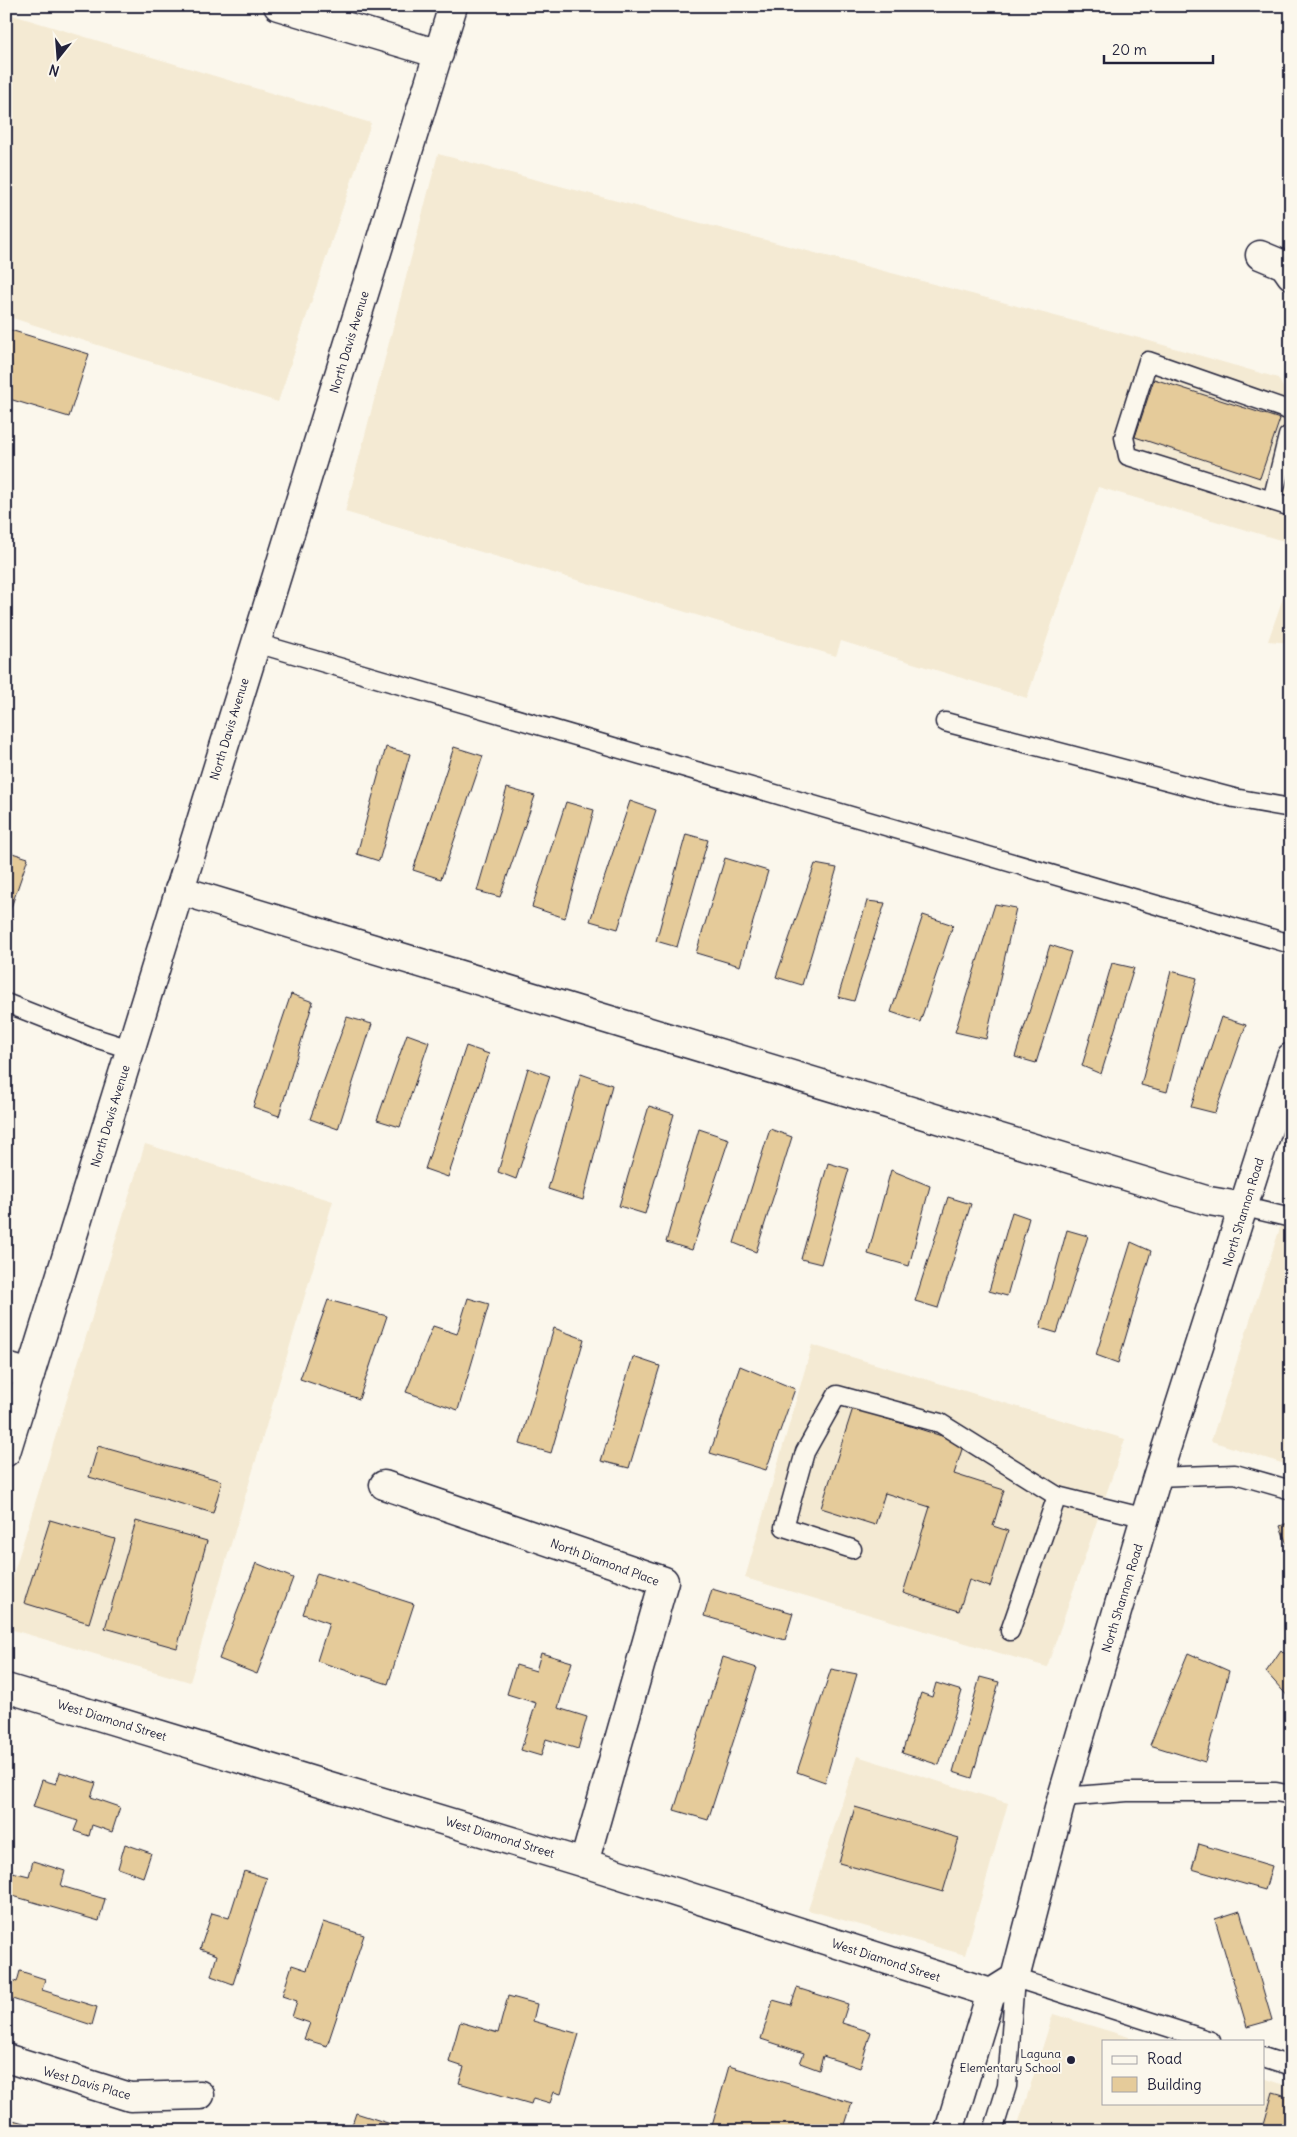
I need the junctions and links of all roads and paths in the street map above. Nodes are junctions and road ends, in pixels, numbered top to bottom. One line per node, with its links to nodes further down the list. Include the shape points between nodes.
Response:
1 (278, 6): 3 (street)
2 (453, 6): 3 (street, North Davis Avenue)
3 (439, 54): 10 (street, North Davis Avenue)
4 (1260, 255): 5 (street, via 1284,265)
5 (1291, 275)
6 (1291, 411): 8 (lane, via 1148,361 1124,437 1128,456)
7 (1290, 434): 8 (lane)
8 (1272, 501): 9 (lane)
9 (1291, 507)
10 (256, 643): 13 (street, North Davis Avenue); 14 (lane)
11 (945, 722): 12 (lane, via 1198,789)
12 (1291, 808)
13 (180, 890): 16 (street, North Davis Avenue); 18 (street, via 1209,1201)
14 (1291, 944)
15 (6, 1003): 16 (lane)
16 (130, 1049): 20 (street, North Davis Avenue)
17 (1291, 1057): 18 (street, North Shannon Road)
18 (1245, 1208): 19 (lane); 22 (street, North Shannon Road)
19 (1291, 1218)
20 (18, 1370): 21 (street, North Davis Avenue)
21 (6, 1452)
22 (1157, 1477): 24 (lane, via 1235,1474); 26 (street, North Shannon Road)
23 (384, 1485): 32 (street, North Diamond Place, via 664,1582)
24 (1291, 1490)
25 (1057, 1496): 26 (lane); 27 (lane, via 940,1422 837,1396 805,1452 784,1528); 28 (lane)
26 (1146, 1518): 31 (street, North Shannon Road)
27 (852, 1548)
28 (1010, 1631)
29 (6, 1688): 32 (street, West Diamond Street)
30 (1291, 1795): 31 (lane, via 1276,1792 1127,1792)
31 (1062, 1798): 33 (street, North Shannon Road)
32 (584, 1863): 34 (street, West Diamond Street)
33 (1015, 1978): 34 (street); 35 (lane); 41 (lane, via 1007,2086)
34 (991, 1993): 40 (street)
35 (1208, 2040)
36 (1264, 2057): 38 (lane)
37 (6, 2058): 39 (street, West Davis Place, via 130,2097)
38 (1291, 2066)
39 (200, 2095)
40 (949, 2131)
41 (993, 2131)

